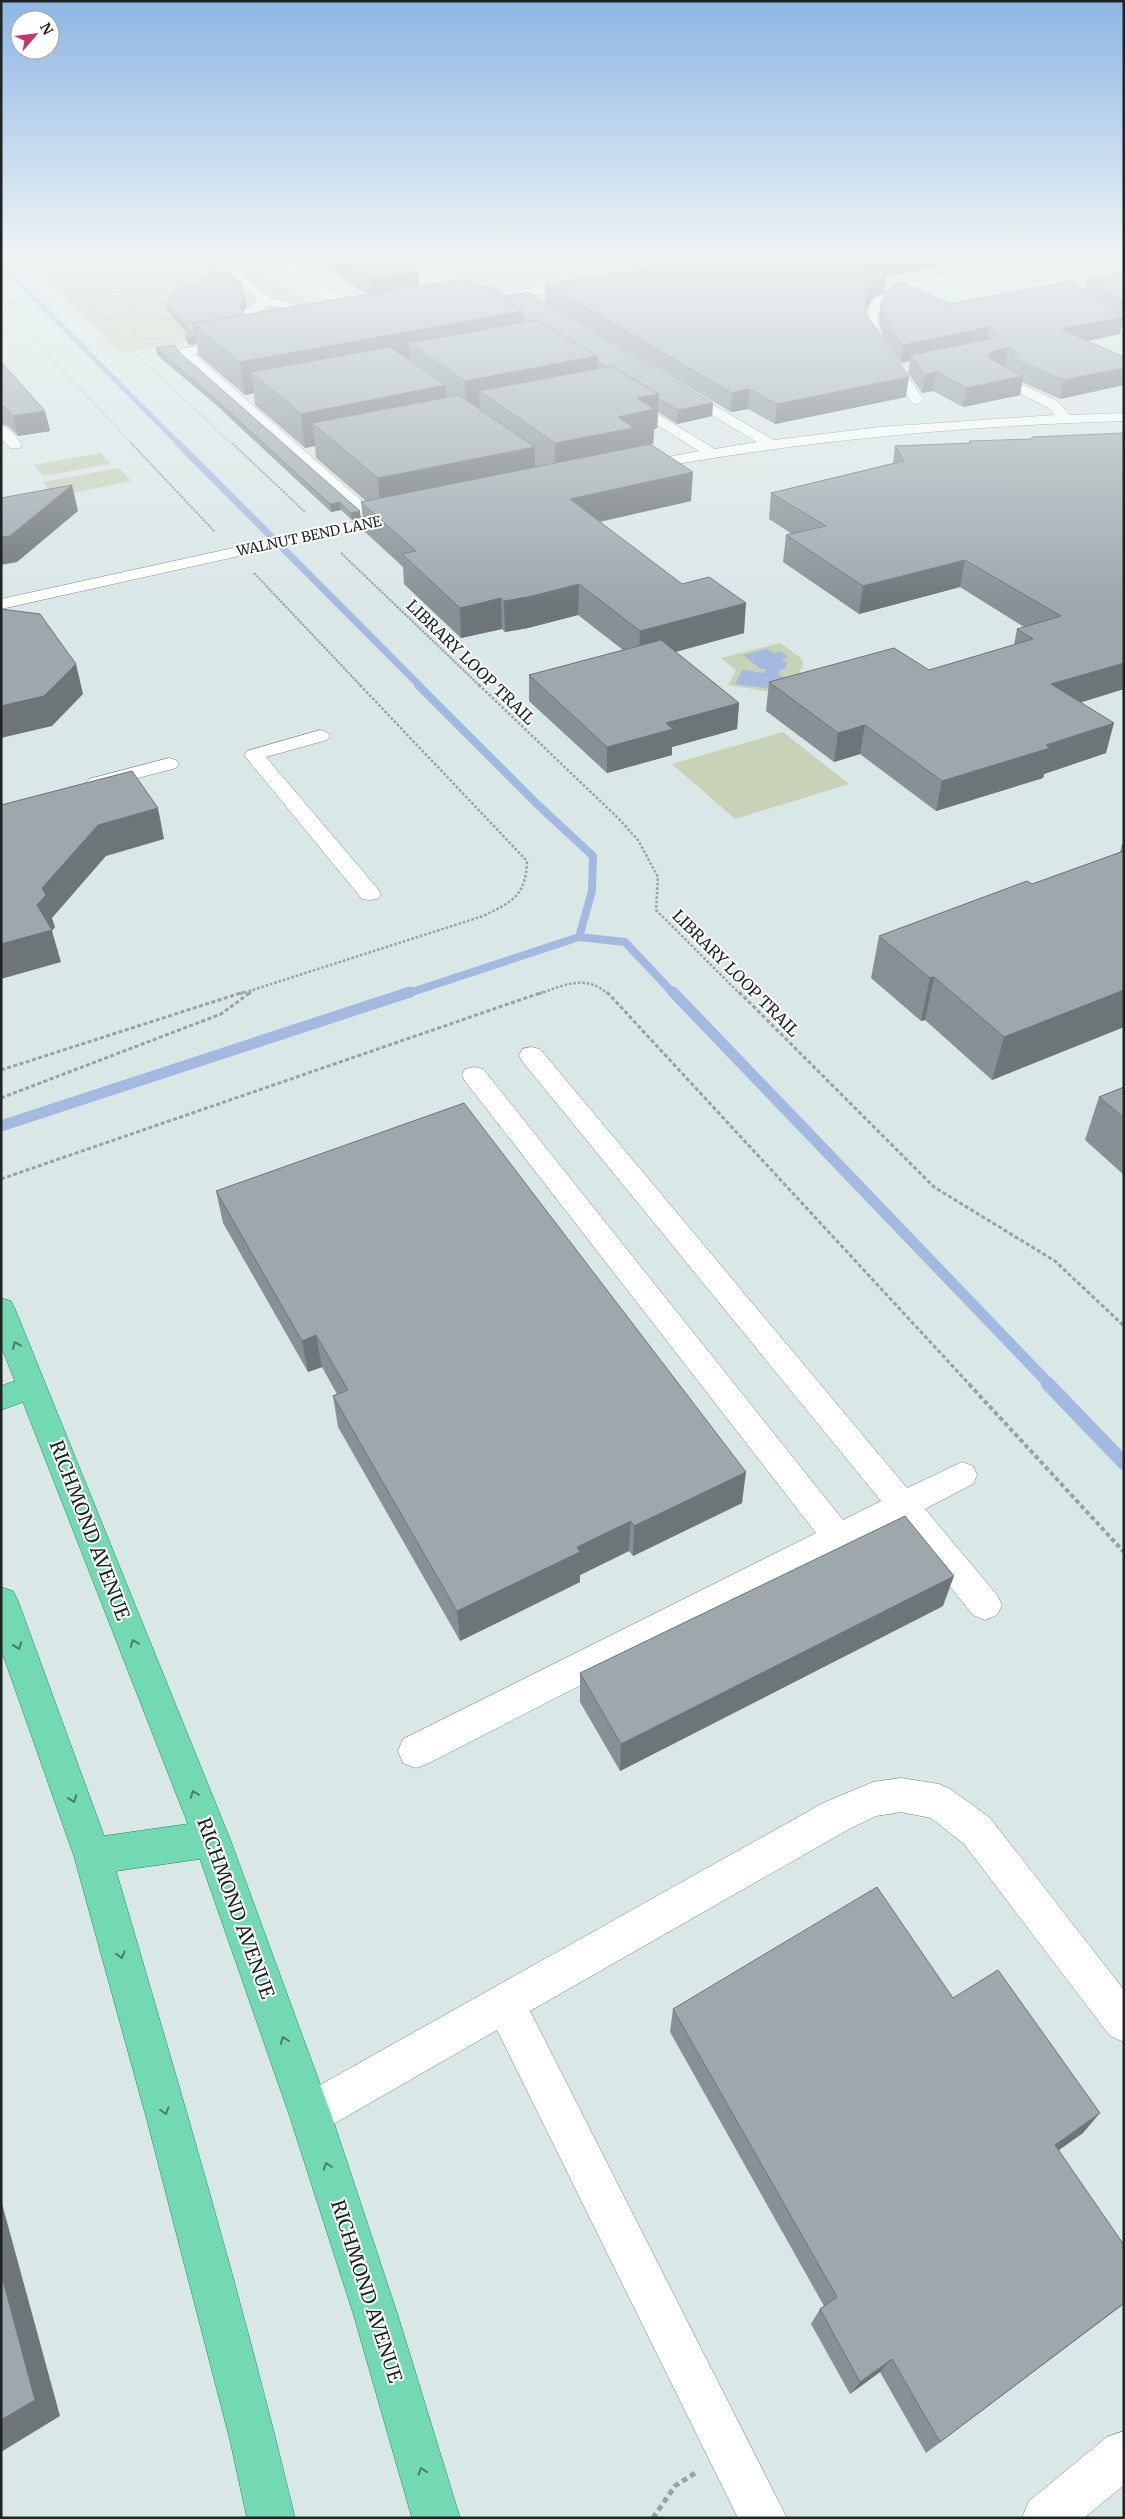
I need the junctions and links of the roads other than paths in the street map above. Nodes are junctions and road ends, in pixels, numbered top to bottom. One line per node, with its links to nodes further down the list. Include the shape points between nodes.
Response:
1 (206, 372): 8 (street)
2 (897, 372): 7 (street)
3 (1004, 372): 10 (street, via 993,375 1052,404)
4 (670, 384): 14 (street)
5 (614, 392): 17 (street)
6 (255, 400): 8 (street)
7 (917, 400): 11 (street); 12 (street, via 908,405)
8 (241, 402): 18 (street)
9 (1124, 416): 10 (street)
10 (1066, 418): 11 (street)
11 (956, 424): 12 (street)
12 (921, 427): 14 (street)
13 (1, 429): 15 (street)
14 (769, 443): 17 (street)
15 (15, 445)
16 (320, 451): 18 (street)
17 (711, 453): 19 (street)
18 (300, 455): 21 (street)
19 (622, 470)
20 (415, 513): 21 (street, WALNUT BEND LANE)
21 (376, 521): 22 (street, WALNUT BEND LANE)
22 (1, 604)
23 (320, 736): 26 (street, via 254,755)
24 (169, 764): 25 (street)
25 (76, 788)
26 (370, 894)
27 (531, 1054): 33 (street)
28 (474, 1075): 34 (street)
29 (1, 1309): 30 (main road, RICHMOND AVENUE, one-way to 29)
30 (33, 1386): 31 (main road); 38 (main road, RICHMOND AVENUE, one-way to 30)
31 (1, 1398)
32 (962, 1475): 33 (street)
33 (902, 1505): 34 (street); 36 (street)
34 (838, 1538): 37 (street)
35 (1, 1601): 39 (main road, one-way to 39)
36 (985, 1605)
37 (416, 1752)
38 (212, 1839): 39 (main road); 42 (main road, RICHMOND AVENUE, one-way to 38)
39 (93, 1856): 44 (main road, one-way to 44, via 168,2120)
40 (505, 2003): 41 (street, via 836,1816 873,1800 901,1795 940,1802 977,1831); 42 (street); 46 (street)
41 (1124, 2022)
42 (310, 2114): 45 (main road, RICHMOND AVENUE, one-way to 42, via 376,2316)
43 (1124, 2454): 47 (street)
44 (271, 2518)
45 (436, 2518)
46 (763, 2518)
47 (1046, 2518)

